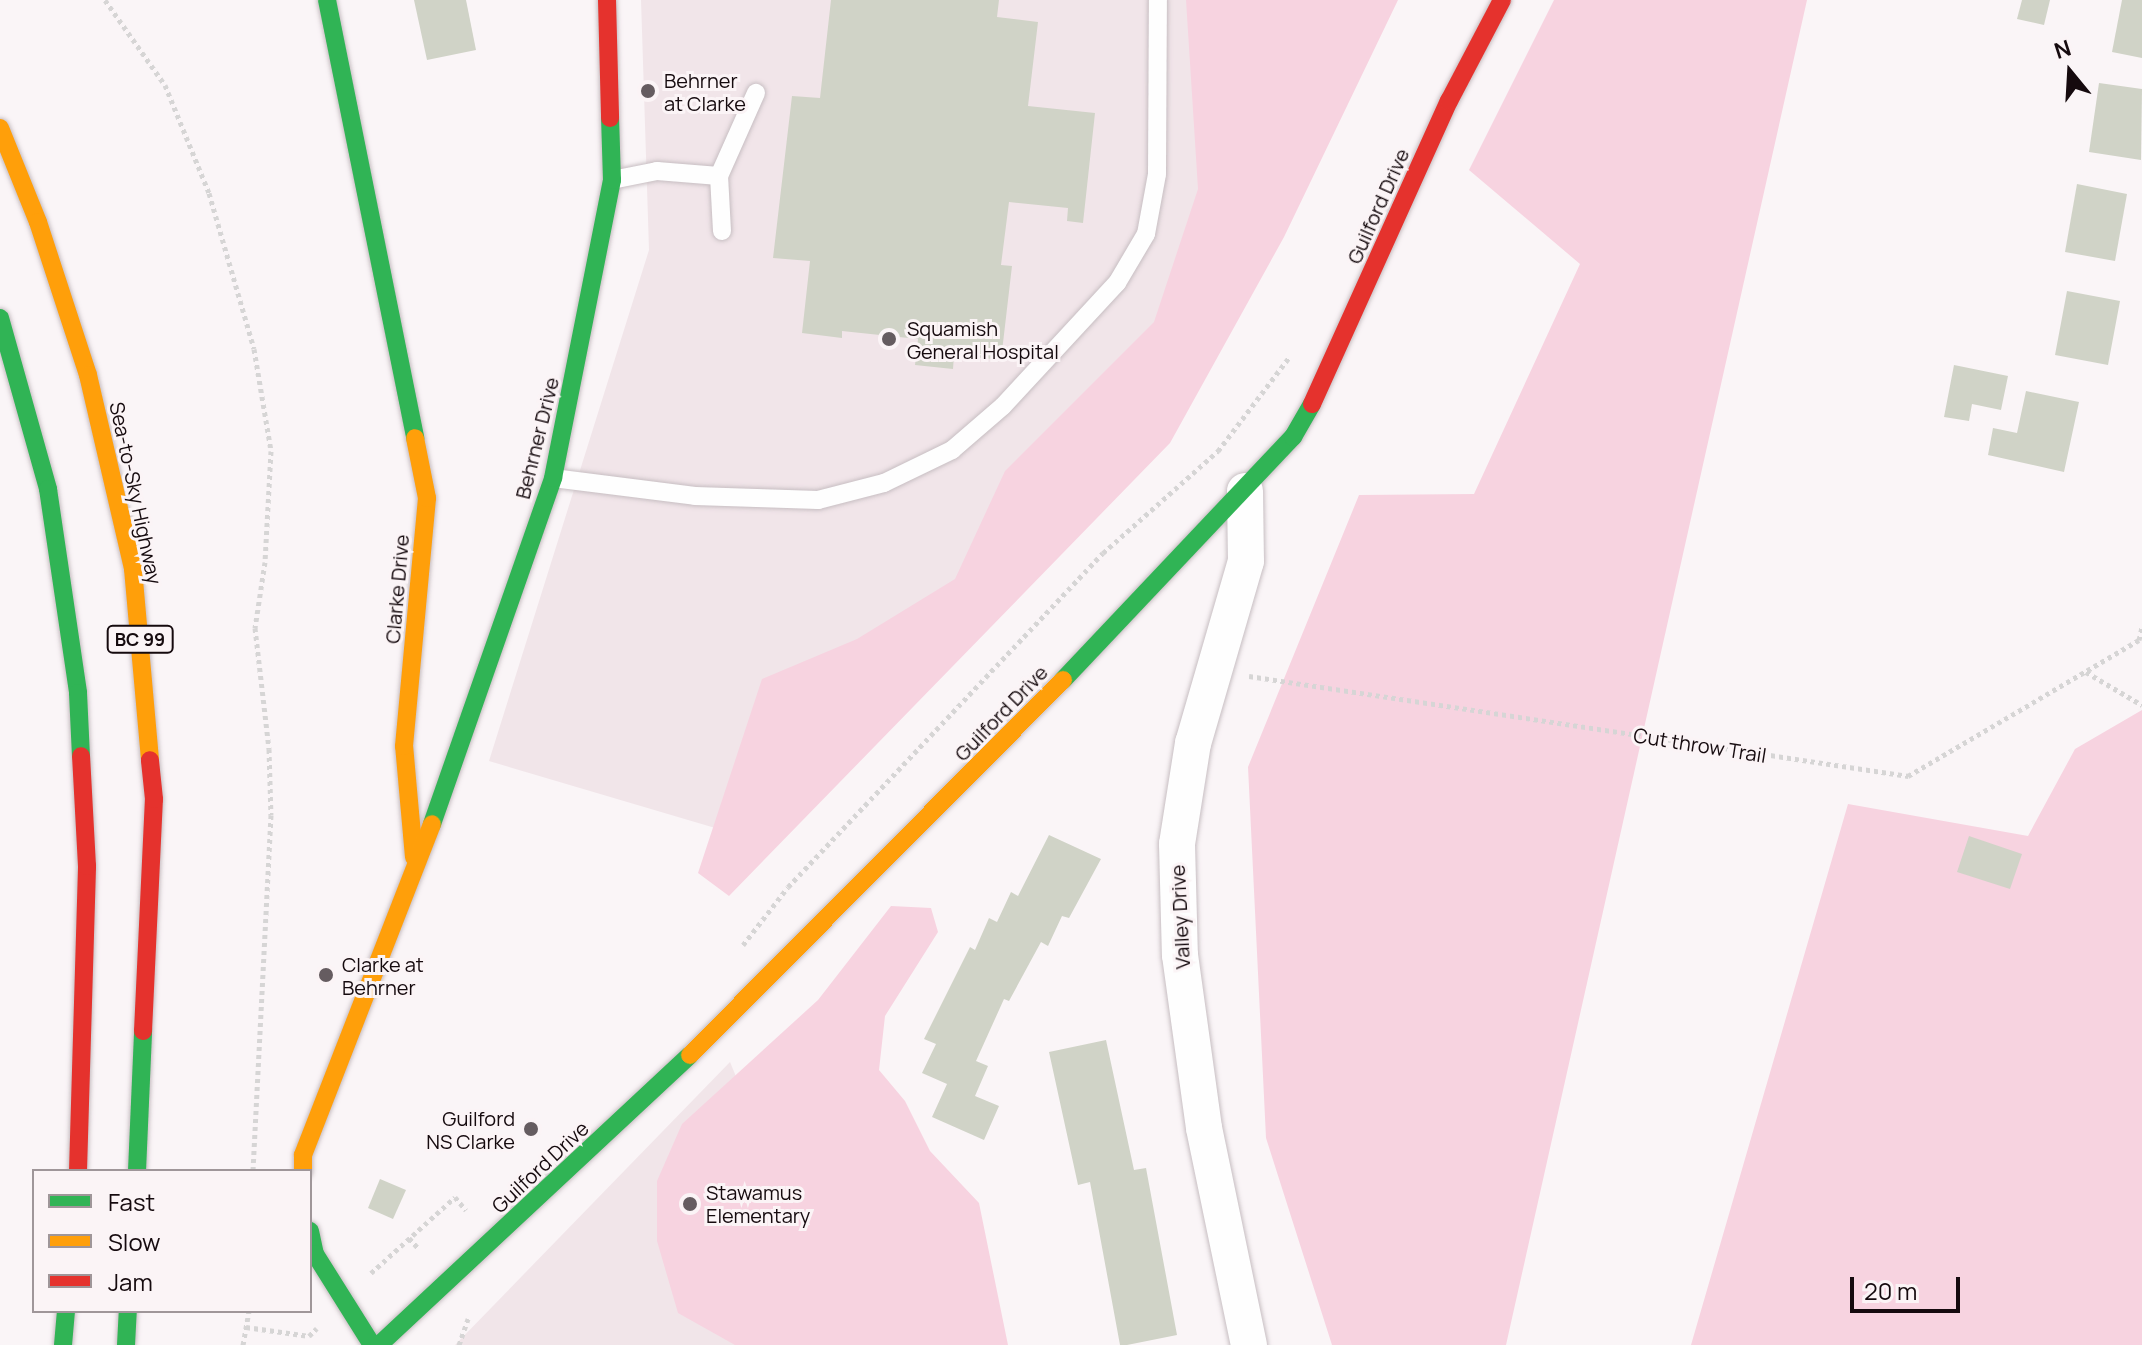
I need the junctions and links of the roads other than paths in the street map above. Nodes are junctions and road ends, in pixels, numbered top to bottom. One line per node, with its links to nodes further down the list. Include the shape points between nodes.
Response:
1 (327, 0): 15 (main road, Clarke Drive, via 427,498 404,746)
2 (607, 0): 10 (main road, Behrner Drive)
3 (1158, 0): 13 (lane, via 1157,174 1146,234 1117,283 1003,406 952,450 884,483 818,500 695,496)
4 (1502, 0): 14 (main road, Guilford Drive, via 1449,101 1326,380 1293,437)
5 (756, 93): 9 (lane)
6 (0, 128): 8 (main road, Sea-to-Sky Highway / BC 99)
7 (0, 147): 8 (main road)
8 (17, 169): 17 (main road, Sea-to-Sky Highway / BC 99, via 88,375 133,569 154,799)
9 (719, 176): 10 (lane, via 657,171); 11 (lane)
10 (612, 180): 13 (main road, Behrner Drive)
11 (722, 231)
12 (0, 318): 16 (main road, via 48,489 78,693 87,866)
13 (553, 478): 15 (main road, Behrner Drive)
14 (1245, 491): 25 (main road, Guilford Drive, via 754,996); 26 (street, Valley Drive, via 1246,561 1193,743 1177,844 1180,955 1204,1128)
15 (415, 867): 18 (main road, Clarke Drive, via 303,1155)
16 (78, 1169)
17 (137, 1169)
18 (303, 1169)
19 (312, 1240): 24 (main road, via 315,1254)
20 (66, 1313): 22 (main road)
21 (128, 1313): 23 (main road)
22 (63, 1345)
23 (126, 1345)
24 (372, 1345)
25 (379, 1345)
26 (1249, 1345)

